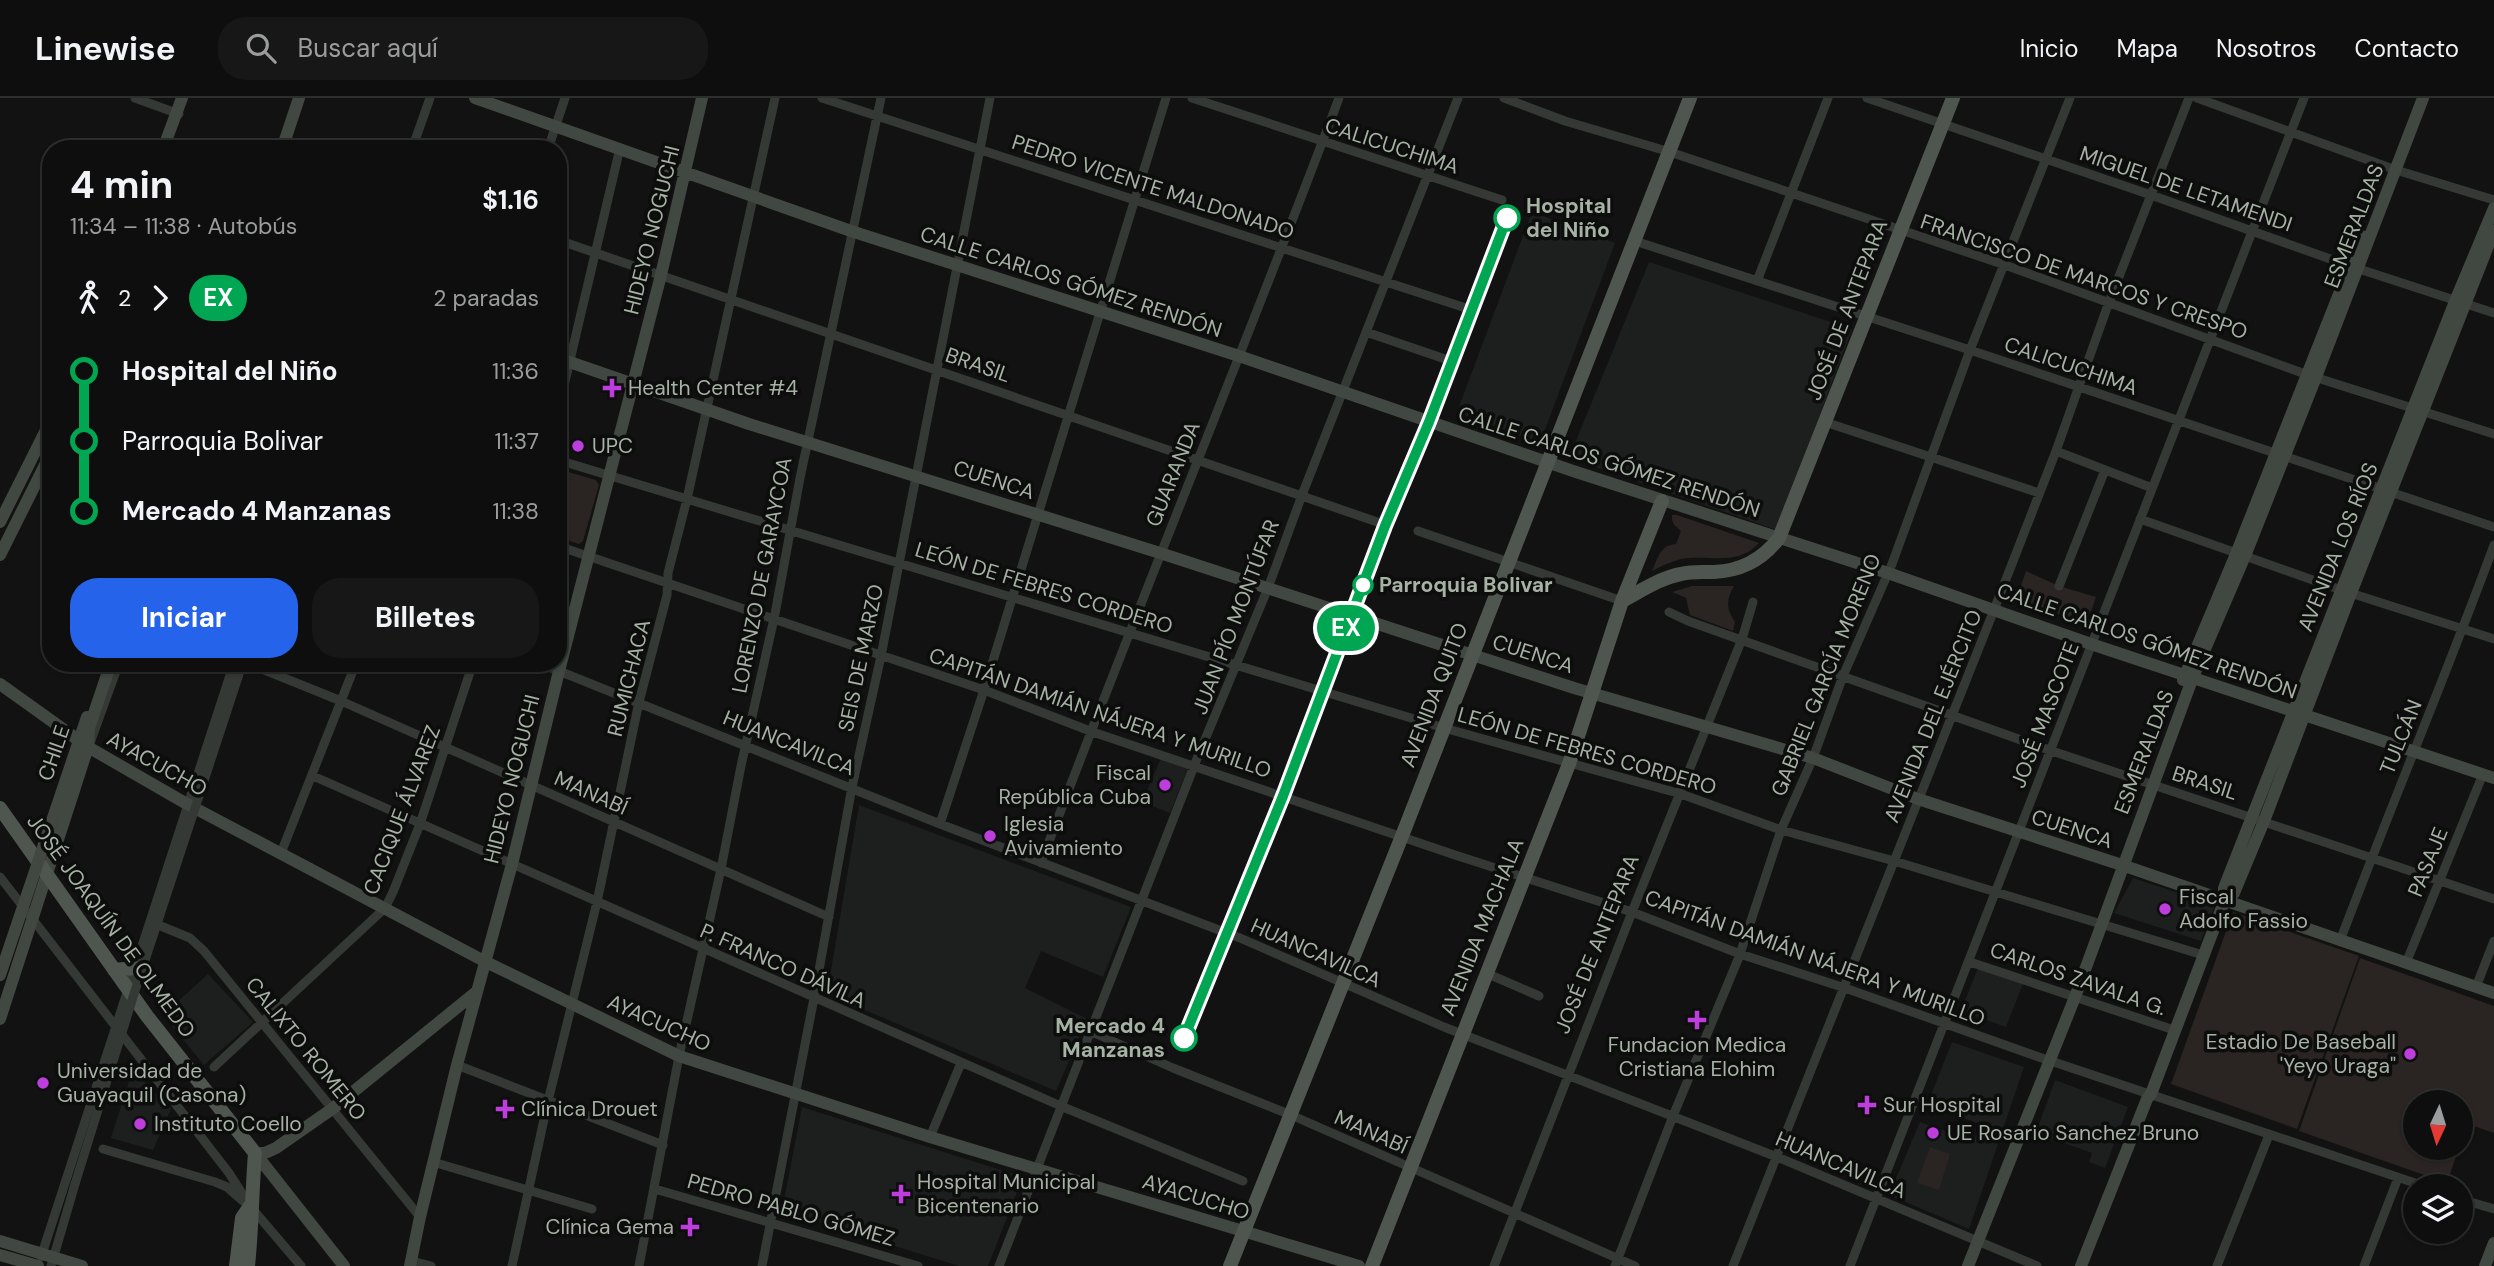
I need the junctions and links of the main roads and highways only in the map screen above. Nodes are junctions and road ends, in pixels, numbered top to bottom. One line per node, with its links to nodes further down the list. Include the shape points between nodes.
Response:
1 (182, 98): 9 (main road)
2 (299, 98): 10 (main road)
3 (475, 98): 12 (main road, CALLE CARLOS GÓMEZ RENDÓN)
4 (702, 98): 12 (main road, HIDEYO NOGUCHI)
5 (1690, 98): 19 (main road, AVENIDA QUITO)
6 (1953, 98): 23 (main road, JOSÉ DE ANTEPARA)
7 (2416, 98): 11 (main road, ESMERALDAS)
8 (2423, 98): 11 (main road, ESMERALDAS)
9 (167, 140)
10 (289, 140)
11 (2393, 168): 31 (main road, ESMERALDAS)
12 (686, 173): 17 (main road, HIDEYO NOGUCHI); 19 (main road, CALLE CARLOS GÓMEZ RENDÓN)
13 (2494, 208): 15 (main road, AVENIDA LOS RÍOS)
14 (2494, 231): 15 (main road, AVENIDA LOS RÍOS)
15 (2460, 301): 34 (main road, AVENIDA LOS RÍOS)
16 (567, 361): 17 (main road, CUENCA)
17 (634, 384): 26 (main road, HIDEYO NOGUCHI); 27 (main road, CUENCA)
18 (42, 438): 22 (main road)
19 (1548, 463): 21 (main road, CALLE CARLOS GÓMEZ RENDÓN); 27 (main road, AVENIDA QUITO)
20 (42, 471): 24 (main road)
21 (1662, 501): 23 (main road, CALLE CARLOS GÓMEZ RENDÓN); 25 (main road, AVENIDA MACHALA)
22 (0, 522)
23 (1779, 538): 25 (main road, via 1746,565 1670,576); 31 (main road, CALLE CARLOS GÓMEZ RENDÓN)
24 (0, 555)
25 (1622, 601): 33 (main road, AVENIDA MACHALA)
26 (567, 641)
27 (1473, 655): 33 (main road, CUENCA); 51 (main road, AVENIDA QUITO)
28 (102, 672): 44 (main road, CHILE, bridge)
29 (108, 672): 35 (main road, CHILE, via 89,728)
30 (559, 672): 41 (main road, HIDEYO NOGUCHI)
31 (2189, 676): 34 (main road, CALLE CARLOS GÓMEZ RENDÓN); 38 (main road, ESMERALDAS)
32 (0, 684): 35 (main road, AYACUCHO)
33 (1591, 694): 38 (main road, CUENCA, via 1813,758 1918,799); 64 (main road, AVENIDA MACHALA, via 1569,764)
34 (2300, 712): 36 (main road, CALLE CARLOS GÓMEZ RENDÓN); 40 (main road, AVENIDA LOS RÍOS, via 2234,893)
35 (88, 747): 39 (main road, CHILE); 41 (main road, AYACUCHO)
36 (2488, 776)
37 (0, 808): 39 (main road, JOSÉ JOAQUÍN DE OLMEDO)
38 (2119, 864): 40 (main road, CUENCA); 52 (main road, ESMERALDAS)
39 (46, 875): 43 (main road, JOSÉ JOAQUÍN DE OLMEDO); 47 (main road, CHILE)
40 (2224, 902): 46 (main road, CUENCA); 48 (main road, AVENIDA LOS RÍOS)
41 (486, 962): 45 (main road, HIDEYO NOGUCHI); 51 (main road, AYACUCHO, via 679,1056 930,1138)
42 (135, 968): 43 (main road)
43 (114, 970): 49 (main road, JOSÉ JOAQUÍN DE OLMEDO)
44 (0, 975)
45 (475, 993): 49 (main road, via 331,1109 271,1151); 57 (main road, HIDEYO NOGUCHI)
46 (2494, 993)
47 (0, 1019)
48 (2151, 1094): 67 (main road, AVENIDA LOS RÍOS); 68 (main road, AVENIDA LOS RÍOS)
49 (255, 1153): 50 (main road); 61 (main road, JOSÉ JOAQUÍN DE OLMEDO)
50 (250, 1206): 59 (main road, via 242,1218); 60 (main road)
51 (1243, 1232): 62 (main road, AVENIDA QUITO); 63 (main road, AYACUCHO)
52 (1975, 1239): 65 (main road, ESMERALDAS); 66 (main road, ESMERALDAS)
53 (0, 1241): 56 (main road)
54 (2494, 1242): 69 (main road)
55 (0, 1255): 56 (main road)
56 (43, 1263): 58 (main road)
57 (411, 1263)
58 (82, 1266)
59 (236, 1266)
60 (248, 1266)
61 (344, 1266)
62 (1230, 1266)
63 (1359, 1266)
64 (1372, 1266)
65 (1961, 1266)
66 (1968, 1266)
67 (2081, 1266)
68 (2089, 1266)
69 (2485, 1266)

